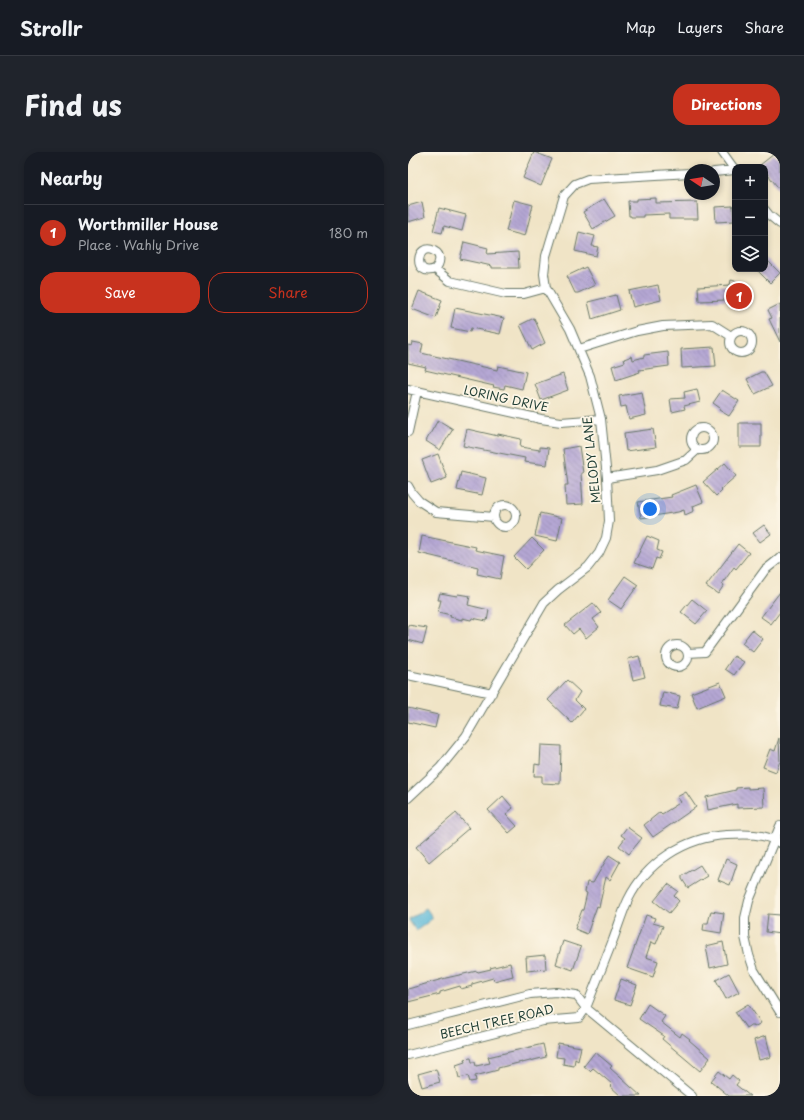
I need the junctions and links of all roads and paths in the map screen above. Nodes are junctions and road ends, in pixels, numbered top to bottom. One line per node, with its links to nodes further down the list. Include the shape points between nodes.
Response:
1 (722, 152): 2 (street)
2 (732, 166)
3 (732, 170): 4 (street)
4 (720, 171)
5 (684, 173): 9 (street, MELODY LANE, via 588,179 575,184 564,196 546,256)
6 (768, 214): 7 (street)
7 (780, 224)
8 (435, 269): 9 (street, via 450,281 506,294 524,294)
9 (546, 288): 11 (street, MELODY LANE)
10 (731, 336): 11 (street, via 712,324 663,326 637,331)
11 (579, 349): 14 (street, MELODY LANE, via 590,376)
12 (408, 389): 13 (street, LORING DRIVE)
13 (417, 391): 14 (street, LORING DRIVE, via 541,419 561,422); 15 (street)
14 (601, 419): 17 (street, MELODY LANE)
15 (408, 432)
16 (698, 449): 17 (street, via 686,460 657,470)
17 (607, 478): 23 (street, MELODY LANE, via 610,521 599,553 588,567 544,603)
18 (408, 486): 19 (street, via 419,500 436,512)
19 (494, 517)
20 (780, 558): 21 (street, via 765,570 705,652)
21 (688, 653)
22 (408, 675): 23 (street)
23 (492, 693): 24 (street, MELODY LANE, via 462,741 440,768)
24 (408, 798)
25 (780, 826): 26 (street)
26 (777, 841): 27 (street, via 746,834 715,835 682,846 656,863 628,900); 28 (street, via 749,901 745,918 745,937 754,970)
27 (586, 1008): 29 (street, BEECH TREE ROAD, via 576,995 556,992 530,994); 30 (street, BEECH TREE ROAD, via 579,1018 543,1021); 31 (street, BEECH TREE ROAD)
28 (780, 1012)
29 (408, 1025)
30 (408, 1055)
31 (692, 1096)

